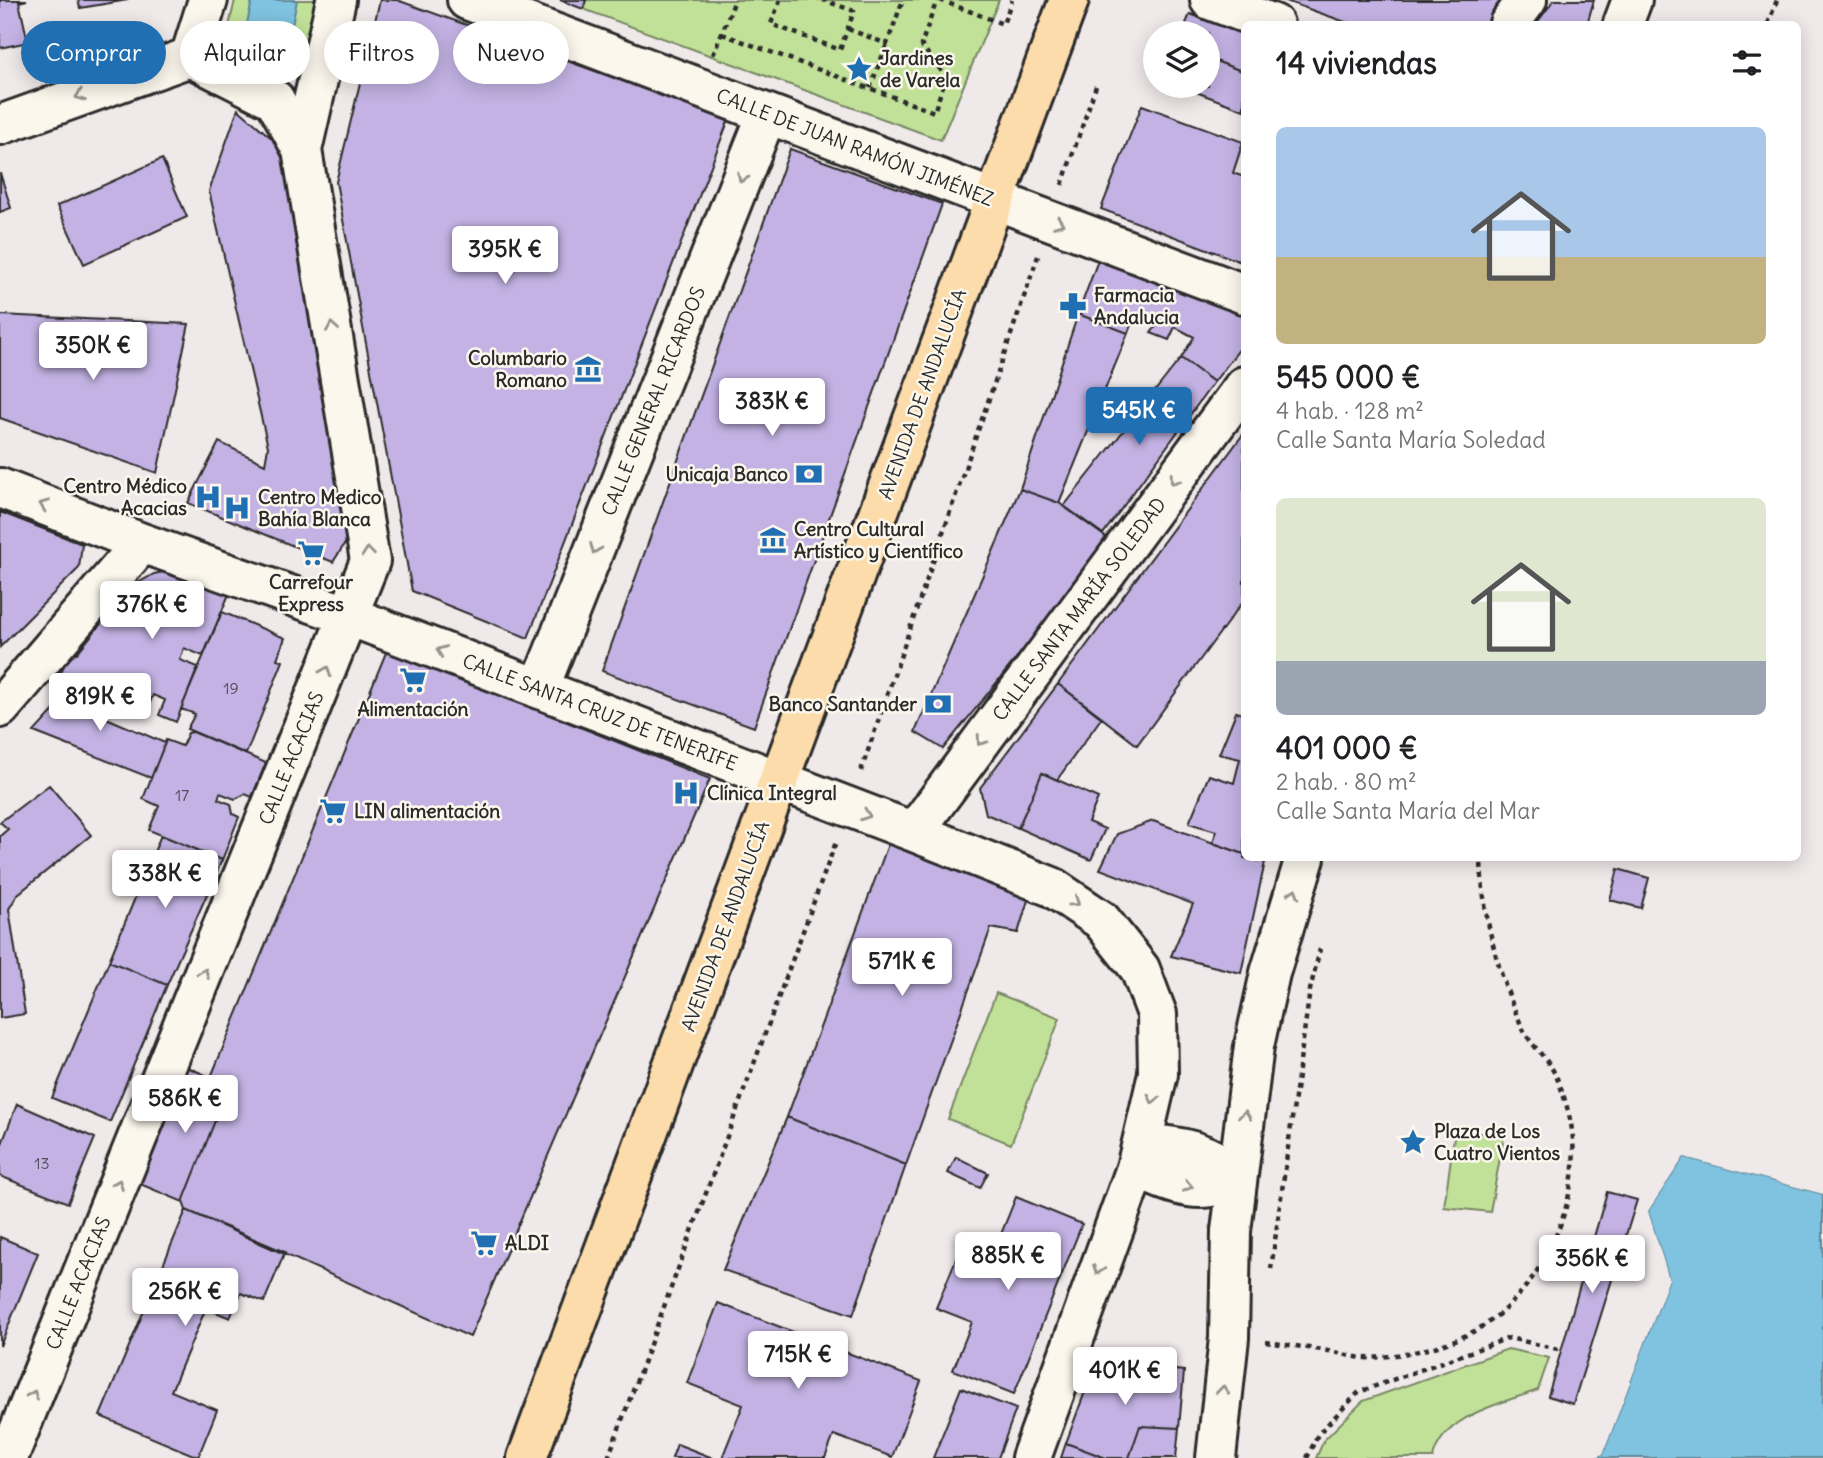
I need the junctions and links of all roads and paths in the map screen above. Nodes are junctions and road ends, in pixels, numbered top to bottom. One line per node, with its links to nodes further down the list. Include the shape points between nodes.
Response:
1 (208, 0): 16 (street)
2 (336, 0): 30 (street)
3 (467, 0): 28 (street, CALLE DE JUAN RAMÓN JIMÉNEZ)
4 (735, 0): 22 (path)
5 (770, 0): 15 (path)
6 (823, 0): 21 (path, via 855,11)
7 (903, 0): 23 (path)
8 (938, 0): 9 (path, via 1003,24); 27 (path, via 921,45 946,77 934,112)
9 (1012, 0)
10 (1069, 0): 31 (main road, AVENIDA DE ANDALUCÍA)
11 (1210, 0): 17 (street)
12 (1527, 0): 18 (street)
13 (1632, 0): 19 (street)
14 (1777, 0): 20 (path)
15 (779, 2): 21 (path, via 771,24 840,50)
16 (201, 21)
17 (1266, 21)
18 (1511, 21)
19 (1624, 21)
20 (1769, 21)
21 (848, 29): 23 (path)
22 (722, 34): 25 (path); 27 (path)
23 (887, 44): 27 (path)
24 (180, 61): 29 (street, one-way to 29)
25 (710, 62)
26 (243, 84): 30 (street, via 275,100)
27 (870, 88)
28 (767, 114): 31 (street, CALLE DE JUAN RAMÓN JIMÉNEZ); 37 (street, CALLE GENERAL RICARDOS, one-way to 37)
29 (0, 125)
30 (302, 150): 36 (street, CALLE ACACIAS, one-way to 30, via 370,561)
31 (995, 200): 32 (street, CALLE DE JUAN RAMÓN JIMÉNEZ, one-way to 32); 39 (main road, AVENIDA DE ANDALUCÍA)
32 (1241, 293)
33 (1241, 390): 40 (street, CALLE SANTA MARÍA SOLEDAD, one-way to 40)
34 (0, 488): 35 (street, CALLE SANTA CRUZ DE TENERIFE, one-way to 34)
35 (142, 543): 36 (street, CALLE SANTA CRUZ DE TENERIFE); 38 (street)
36 (349, 616): 37 (street, CALLE SANTA CRUZ DE TENERIFE, one-way to 36); 49 (street, CALLE ACACIAS, one-way to 36)
37 (539, 688): 39 (street, CALLE SANTA CRUZ DE TENERIFE)
38 (0, 708)
39 (780, 780): 40 (street, CALLE SANTA CRUZ DE TENERIFE, one-way to 40); 50 (main road, AVENIDA DE ANDALUCÍA)
40 (914, 832): 44 (street, CALLE SANTA CRUZ DE TENERIFE, one-way to 44, via 1052,887 1101,920 1139,969 1157,1014 1158,1074)
41 (1304, 861): 45 (street, one-way to 41, via 1254,1046 1270,973)
42 (1481, 861): 47 (path, via 1481,886 1505,982 1525,1033 1555,1074 1571,1125 1573,1175 1562,1222 1541,1264 1486,1324 1418,1351 1366,1359)
43 (1322, 938): 46 (path, via 1310,990)
44 (1139, 1156): 45 (street, via 1182,1146 1217,1159); 51 (street, CALLE SANTA CRUZ DE TENERIFE, one-way to 51)
45 (1238, 1175): 47 (street, via 1231,1231)
46 (1270, 1274)
47 (1229, 1338): 52 (street, one-way to 47)
48 (1562, 1350): 53 (path, via 1509,1338 1359,1392 1318,1434)
49 (8, 1458)
50 (527, 1458)
51 (1031, 1458)
52 (1216, 1458)
53 (1307, 1458)

